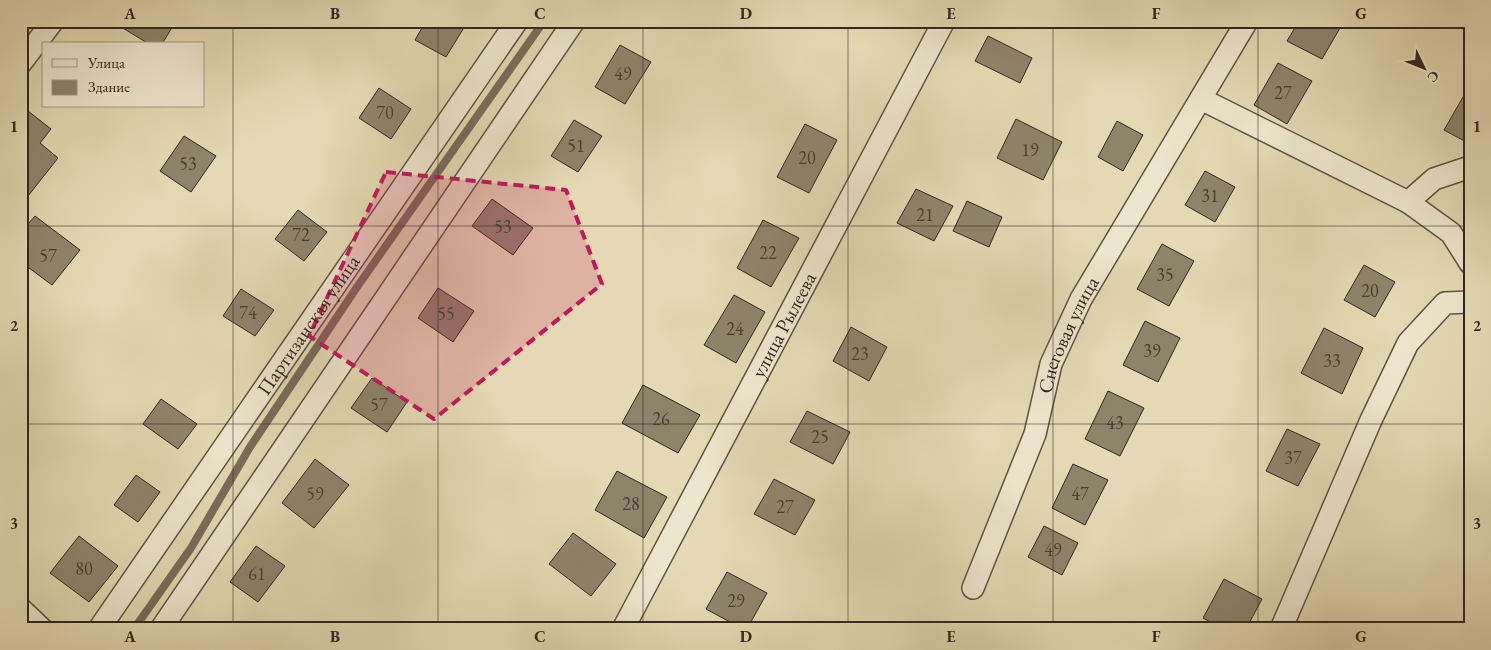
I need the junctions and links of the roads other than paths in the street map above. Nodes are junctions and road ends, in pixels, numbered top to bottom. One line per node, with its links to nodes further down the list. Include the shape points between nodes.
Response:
1 (52, 21): 6 (street)
2 (517, 21): 15 (street, Партизанская улица)
3 (574, 21): 16 (street)
4 (944, 21): 17 (street, улица Рылеева)
5 (1247, 21): 7 (street, Снеговая улица)
6 (21, 63)
7 (1201, 99): 9 (street); 12 (street, Снеговая улица, via 1081,299 1054,356 1035,434)
8 (1470, 167): 9 (street, via 1434,178)
9 (1408, 202): 10 (street, via 1452,232)
10 (1470, 262)
11 (1470, 302): 18 (street, via 1445,303 1408,343 1371,420)
12 (972, 588)
13 (21, 609): 14 (street)
14 (42, 629)
15 (99, 629)
16 (161, 629)
17 (623, 629)
18 (1281, 629)

